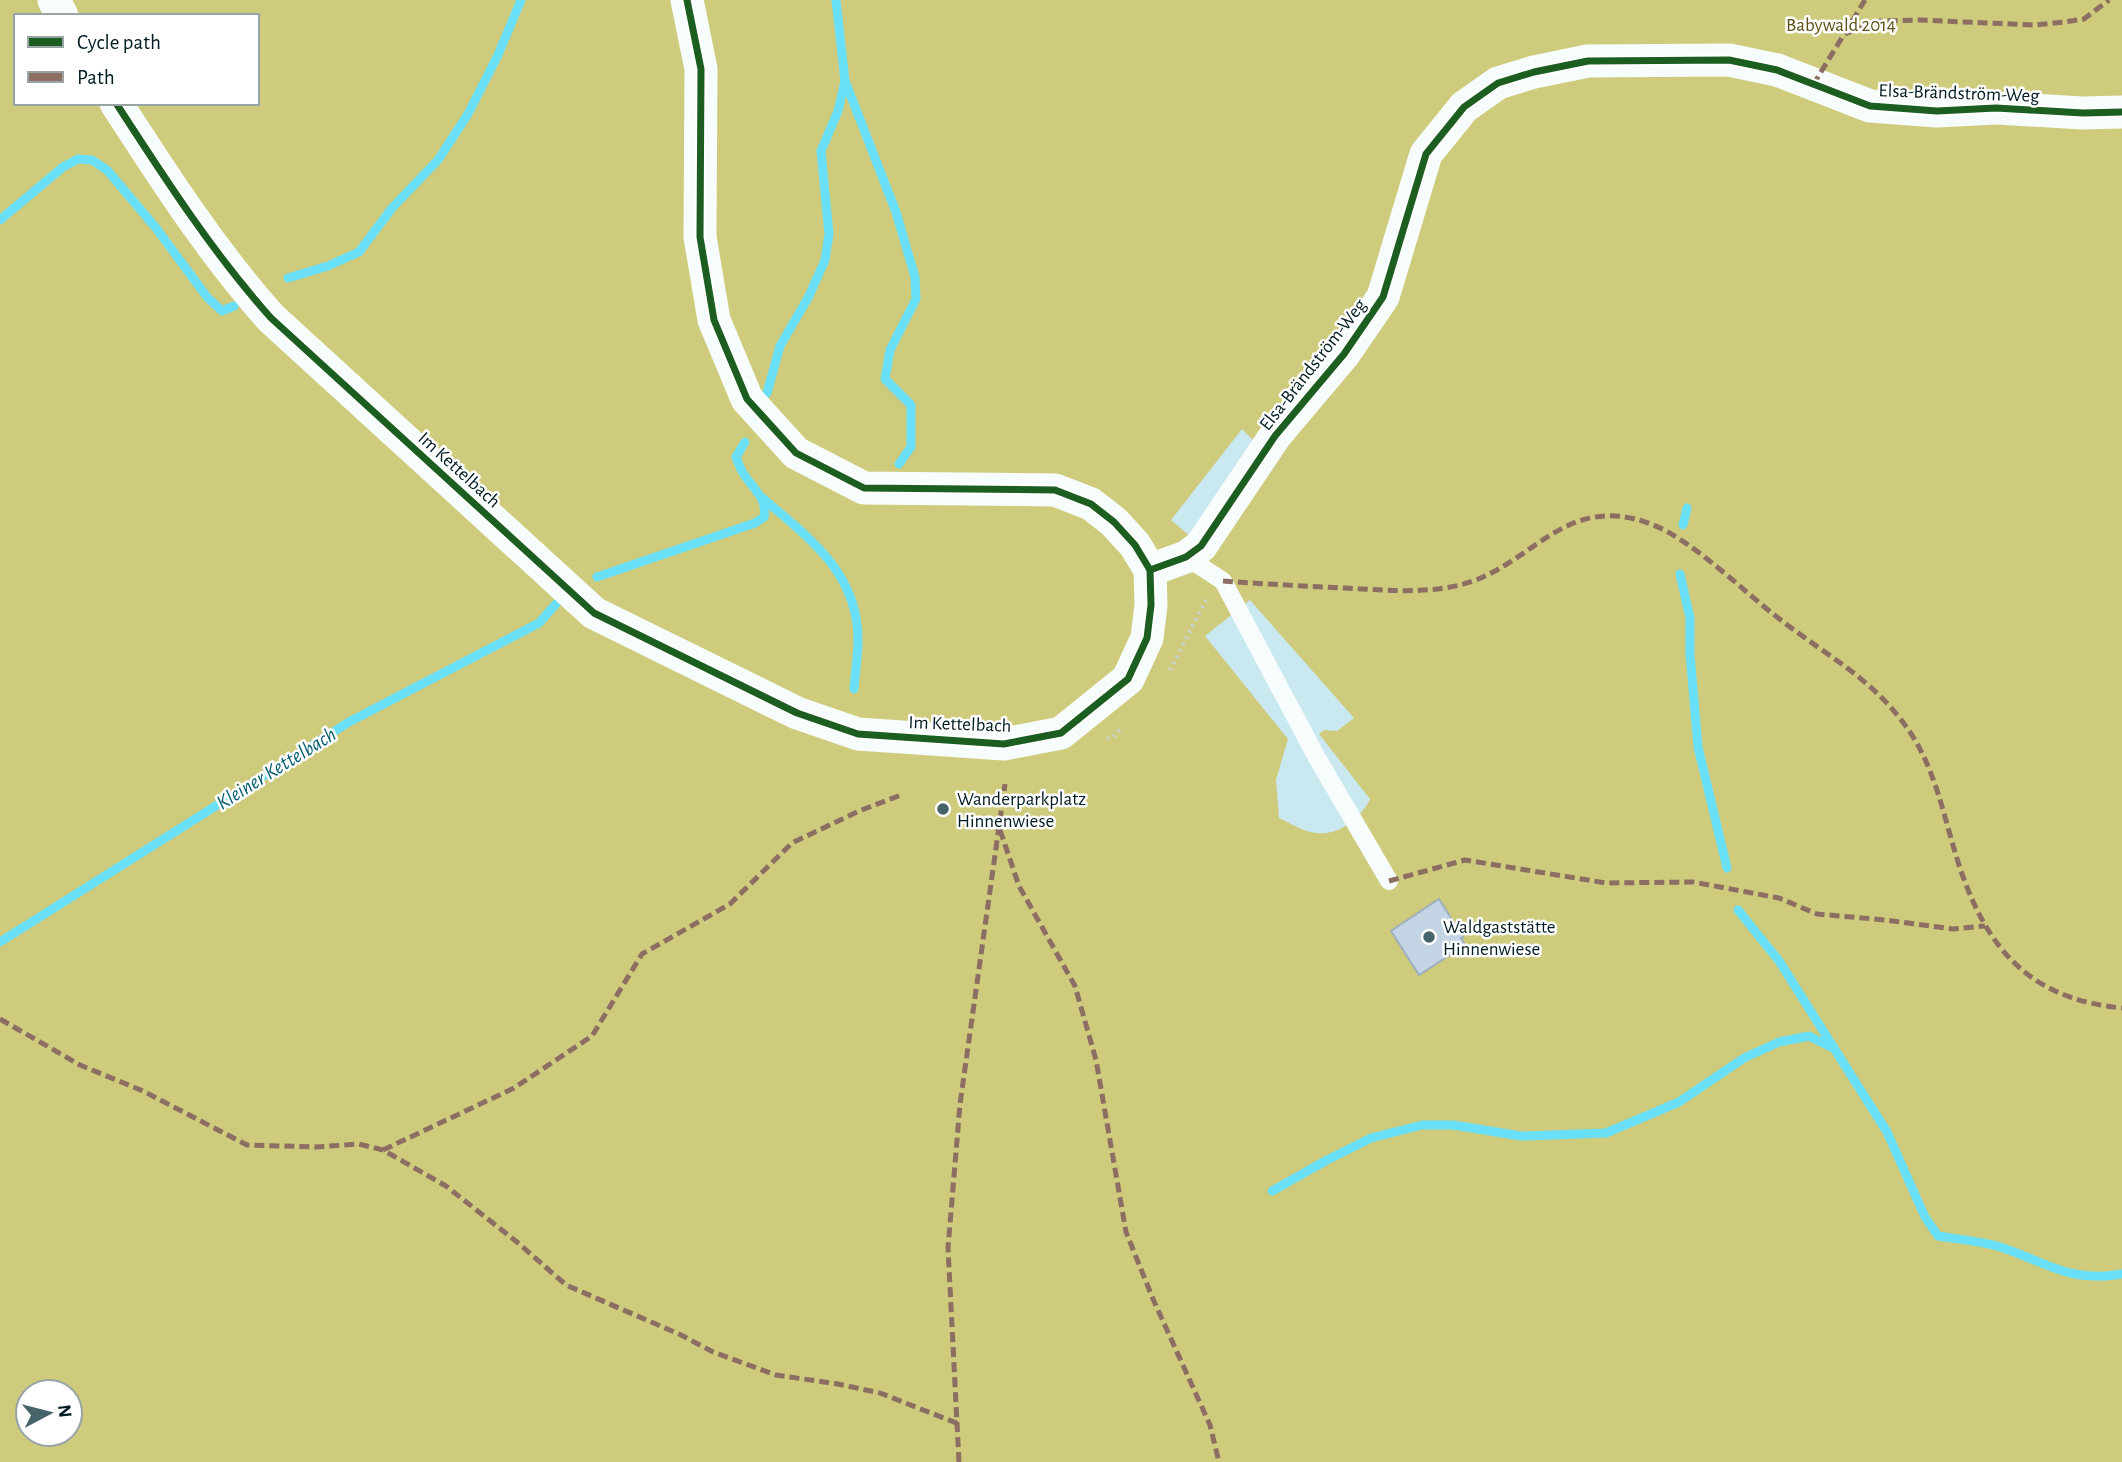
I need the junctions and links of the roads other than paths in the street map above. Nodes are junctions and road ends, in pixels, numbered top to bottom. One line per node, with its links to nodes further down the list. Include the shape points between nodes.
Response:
1 (687, 0): 5 (street, via 701,69 699,237 714,320 747,399 796,453 864,488 1055,490 1091,504 1128,537)
2 (117, 105): 5 (street, Im Kettelbach, via 173,192 271,318 594,613 797,713 858,734 1004,744 1061,733 1128,679 1147,638)
3 (2122, 112): 4 (street, Elsa-Brändström-Weg, via 1870,106 1777,70 1729,60 1588,61 1499,83 1464,107 1426,154 1383,297 1344,354 1275,436 1201,545)
4 (1186, 557): 5 (street, Elsa-Brändström-Weg); 6 (lane, via 1223,581)
5 (1150, 570)
6 (1389, 881)

